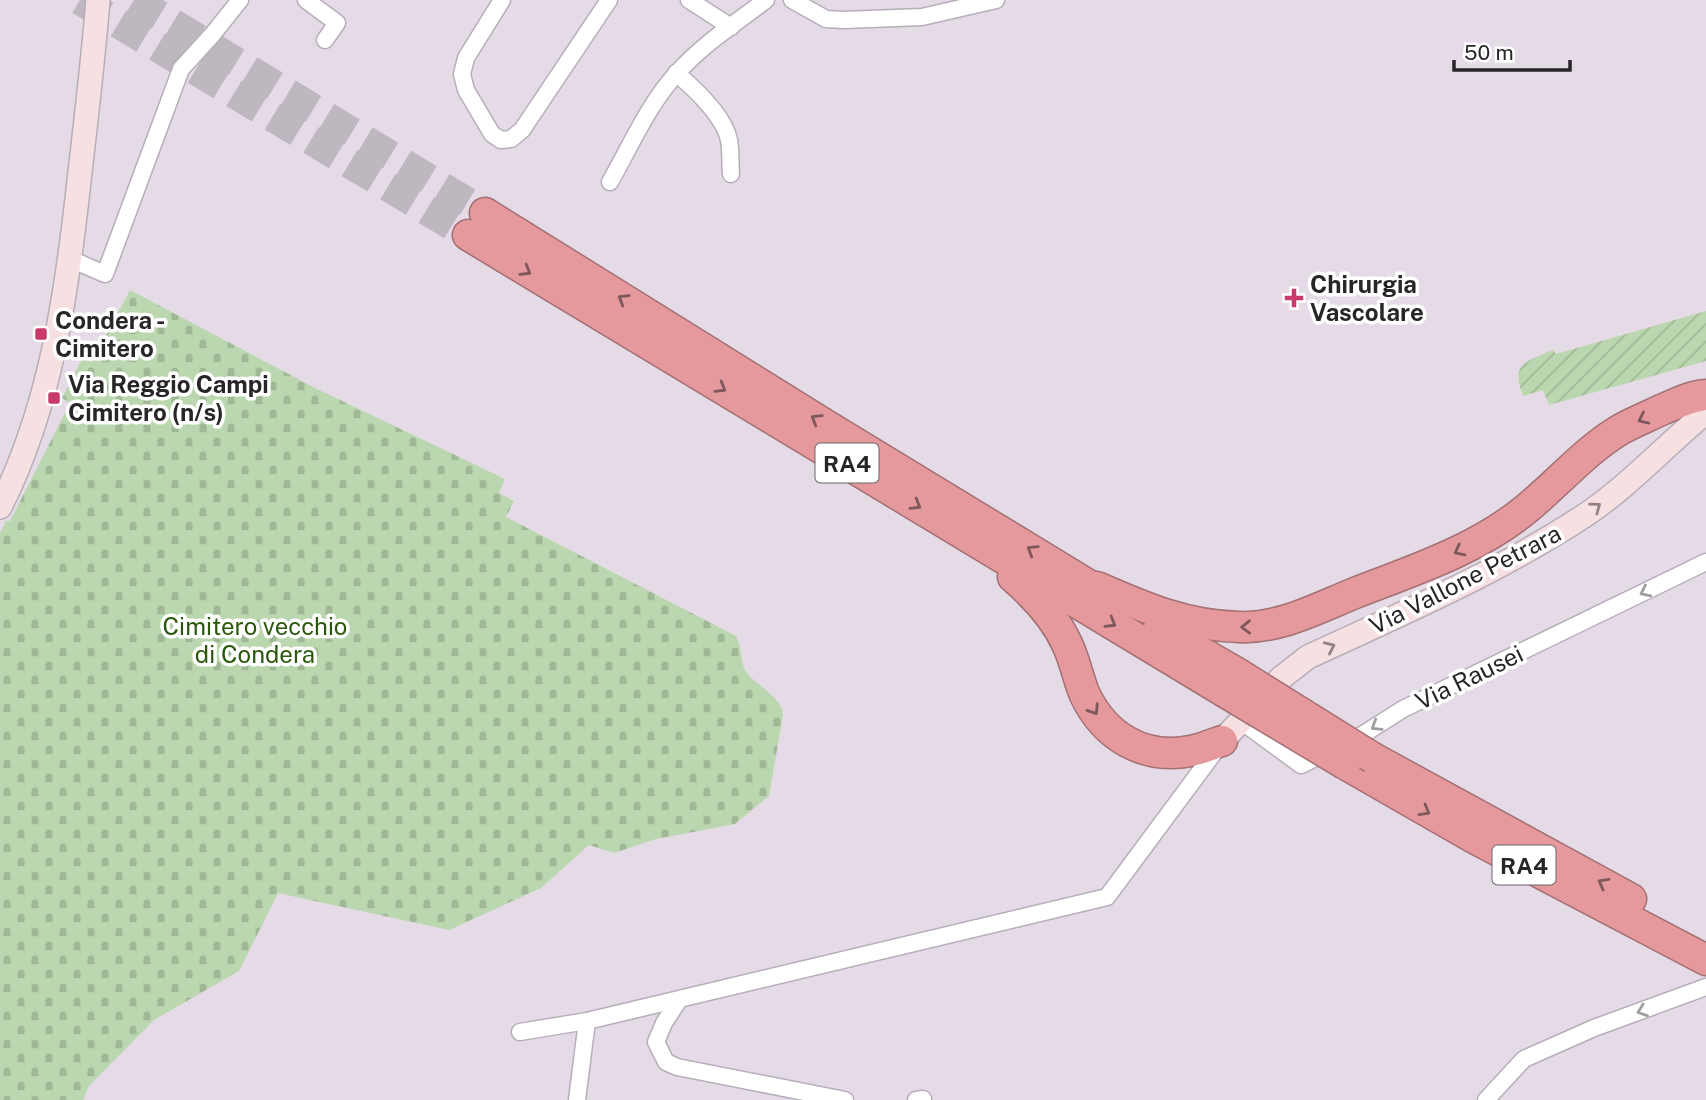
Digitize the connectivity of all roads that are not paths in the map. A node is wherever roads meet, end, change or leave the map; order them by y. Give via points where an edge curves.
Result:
1 (97, 0) edge
2 (240, 0) edge
3 (306, 0) edge
4 (502, 0) edge
5 (609, 0) edge
6 (689, 0) edge
7 (766, 0) edge
8 (792, 0) edge
9 (996, 0) edge
10 (731, 27) junction
11 (325, 40) dead end
12 (676, 73) junction
13 (731, 174) dead end
14 (610, 182) dead end
15 (70, 259) junction
16 (1706, 395) edge
17 (1706, 412) edge
18 (0, 507) edge
19 (951, 525) junction
20 (1706, 562) edge
21 (1076, 577) junction
22 (1231, 683) junction
23 (1232, 731) junction
24 (1359, 761) junction
25 (1706, 939) edge
26 (1706, 960) edge
27 (1706, 987) edge
28 (679, 1000) junction
29 (587, 1021) junction
30 (520, 1032) dead end
31 (577, 1100) edge
32 (845, 1100) edge
33 (1486, 1100) edge

1 - 15 street
2 - 15 street via 181,69 105,274
3 - 11 street via 337,23
4 - 5 street via 466,58 462,74 466,90 492,134 501,140 522,130
6 - 10 street
7 - 10 street
8 - 9 street via 826,19 844,20 922,17
10 - 12 street
12 - 13 street via 711,108 728,137
12 - 14 street
15 - 18 street via 47,381 22,459
16 -> 21 highway via 1620,430 1525,510 1455,554 1286,620 1255,627 1202,624 1159,614
23 -> 17 street, Via Vallone Petrara via 1281,678 1308,657 1512,559 1585,515 1632,480
21 -> 19 highway, RA4 via 824,424 477,224
19 -> 22 highway, RA4
19 -> 23 highway via 1033,594 1054,620 1094,713 1117,737 1139,748 1191,751
20 -> 23 street, Via Rausei via 1403,709 1301,765
21 - 22 highway, RA4 via 1171,636
22 - 24 highway, RA4, bridge
23 - 28 street via 1107,897
25 -> 24 highway, RA4
24 -> 26 highway, RA4 via 1474,838
27 -> 33 street via 1524,1059
28 - 29 street
28 - 32 street via 656,1042 666,1062
29 - 30 street
29 - 31 street

